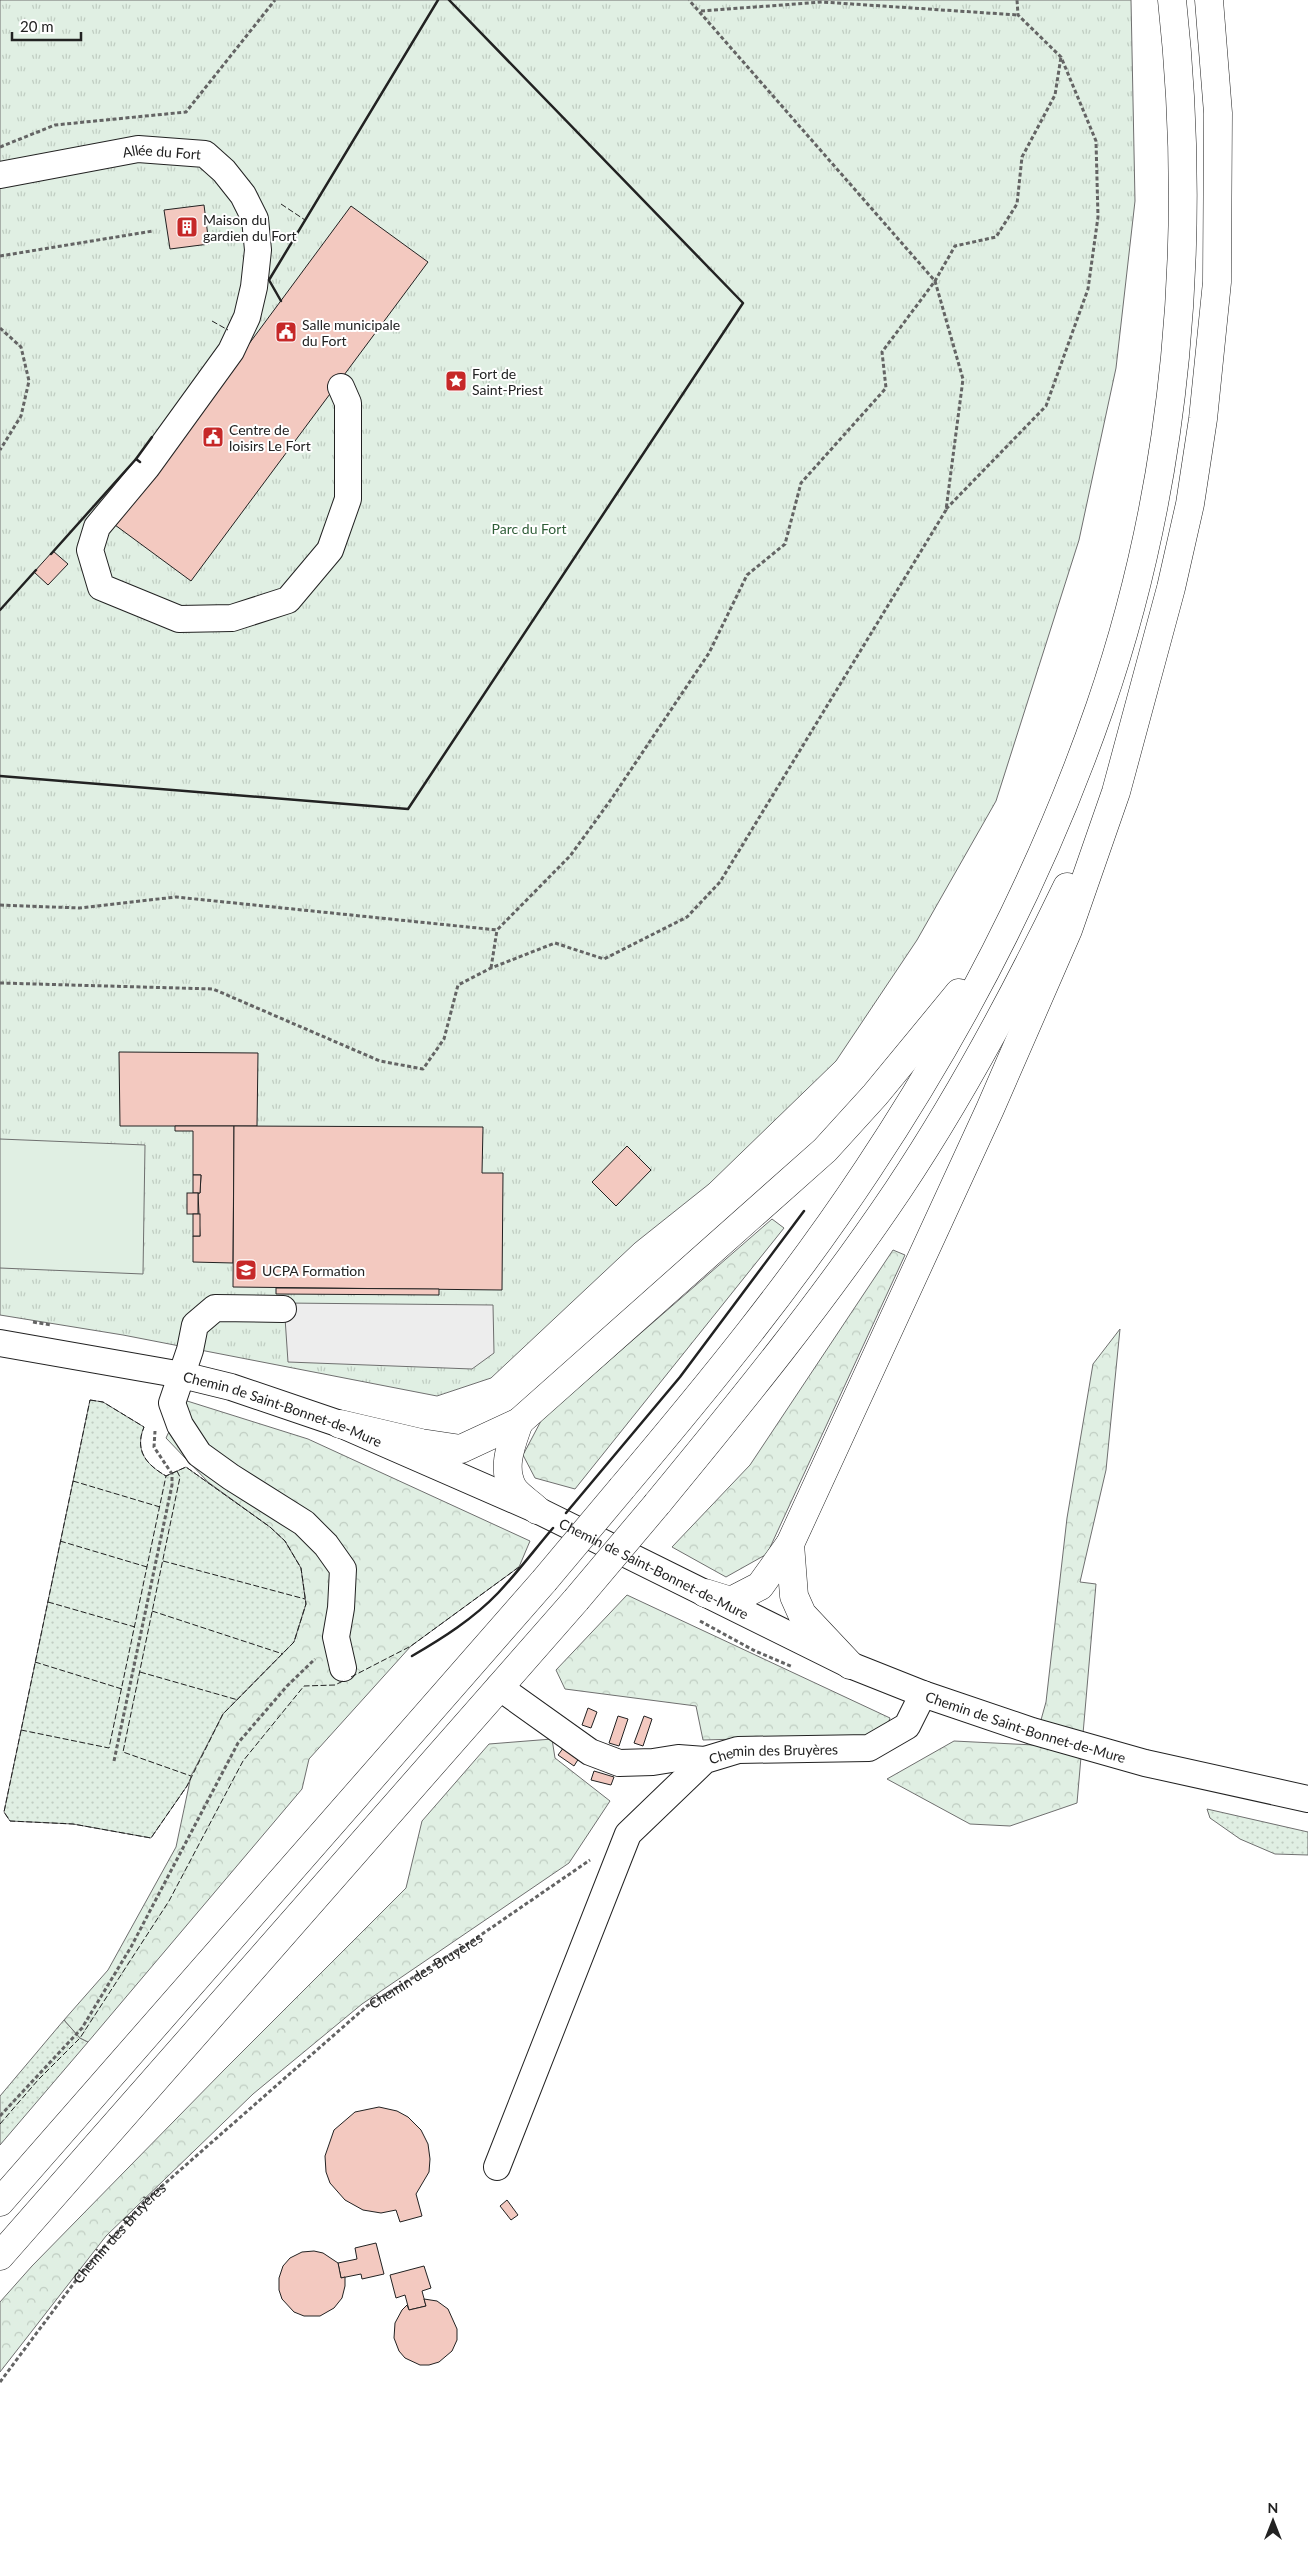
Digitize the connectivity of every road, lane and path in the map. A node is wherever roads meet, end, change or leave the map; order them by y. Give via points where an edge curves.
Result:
1 (275, 0) edge
2 (689, 0) edge
3 (1016, 0) edge
4 (1172, 0) edge
5 (1209, 0) edge
6 (700, 11) junction
7 (1018, 15) junction
8 (1060, 57) junction
9 (0, 147) edge
10 (0, 175) edge
11 (153, 231) dead end
12 (0, 256) edge
13 (935, 281) junction
14 (0, 328) edge
15 (341, 387) dead end
16 (0, 450) edge
17 (946, 510) junction
18 (1148, 675) junction
19 (0, 905) edge
20 (497, 930) junction
21 (997, 946) junction
22 (491, 968) junction
23 (0, 983) edge
24 (283, 1309) dead end
25 (0, 1343) edge
26 (182, 1375) junction
27 (172, 1403) junction
28 (519, 1422) junction
29 (340, 1424) junction
30 (537, 1510) junction
31 (790, 1544) junction
32 (705, 1594) junction
33 (336, 1637) junction
34 (850, 1665) junction
35 (343, 1668) dead end
36 (499, 1687) junction
37 (923, 1694) junction
38 (705, 1760) junction
39 (114, 1761) dead end
40 (1308, 1799) edge
41 (595, 1857) dead end
42 (0, 2116) edge
43 (497, 2167) dead end
44 (0, 2202) edge
45 (0, 2256) edge
46 (0, 2382) edge

1 - 9 path via 186,112 55,125
2 - 6 path
3 - 7 path
4 - 21 highway via 1182,114 1183,230 1178,329 1158,478 1142,560 1100,706 1069,789
5 - 18 highway via 1218,122 1219,212 1212,341 1204,419 1190,504 1172,588
6 - 7 path via 822,2
6 - 13 path
7 - 8 path
8 - 13 path via 1055,96 1022,157 1016,204 996,237 956,246
8 - 17 path via 1096,141 1098,217 1088,289 1046,406
10 - 15 street, Allée du Fort via 138,149 206,154 243,195 255,219 258,250 254,287 246,317 230,351 147,467 97,527 90,550 101,587 179,619 232,618 288,600 330,550 348,499 348,403
11 - 12 path
13 - 17 path via 963,379
13 - 20 path via 882,352 886,388 801,483 785,544 747,575 709,653 570,856
14 - 16 path via 21,347 29,381 21,416
17 - 22 path via 720,882 687,917 604,959 555,943
18 - 31 highway via 1116,792 1068,930 990,1109
18 - 36 highway, bridge via 1112,782 1073,874 1006,1010 898,1189 763,1376
19 - 20 path via 79,908 176,897
20 - 22 path
21 - 28 highway via 875,1095 825,1150
21 - 44 highway, bridge via 921,1085 868,1169 802,1265 731,1359 544,1581
22 - 23 path via 458,984 444,1039 423,1069 380,1061 214,989
24 - 26 street via 215,1308 195,1325
25 - 26 street, Chemin de Saint-Bonnet-de-Mure
26 - 27 street
26 - 29 street, Chemin de Saint-Bonnet-de-Mure via 231,1387
27 - 33 street via 180,1425 199,1454 304,1523 326,1545 343,1569
27 - 39 path via 155,1431 154,1447 172,1474 172,1485
28 - 29 highway via 461,1449 421,1444
28 - 30 highway via 507,1458 509,1472 514,1488
29 - 30 street, Chemin de Saint-Bonnet-de-Mure
30 - 32 street, Chemin de Saint-Bonnet-de-Mure
31 - 32 highway via 760,1586 731,1601
31 - 34 highway via 794,1596 802,1614
32 - 34 street, Chemin de Saint-Bonnet-de-Mure
33 - 35 street
33 - 42 path via 286,1686 238,1743 131,1947 82,2028
34 - 37 street, Chemin de Saint-Bonnet-de-Mure
36 - 38 street via 590,1752 619,1763 678,1758
36 - 45 highway
37 - 38 street, Chemin des Bruyères via 907,1726 869,1748 738,1750
37 - 40 street, Chemin de Saint-Bonnet-de-Mure via 1032,1731 1145,1763
38 - 43 street, Chemin des Bruyères via 628,1834
41 - 46 path, Chemin des Bruyères via 367,2006 146,2200 86,2267

